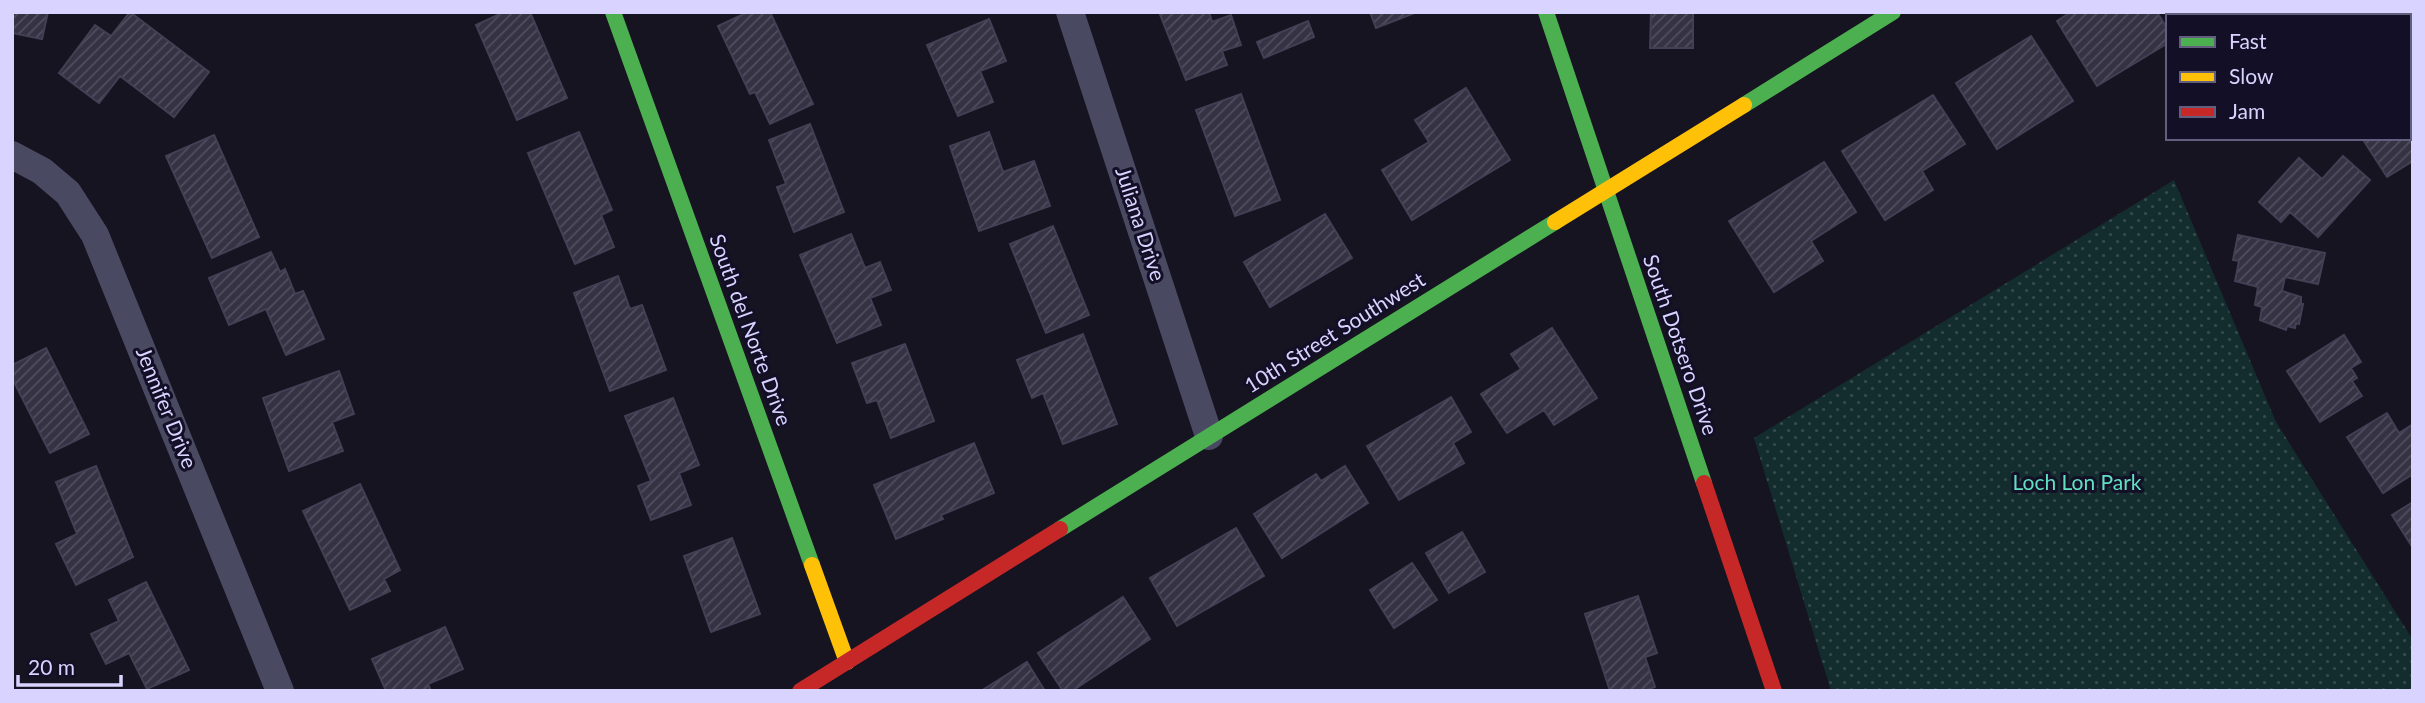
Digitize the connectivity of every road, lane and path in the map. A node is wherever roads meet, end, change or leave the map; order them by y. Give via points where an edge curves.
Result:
1 (613, 12) edge
2 (1070, 12) edge
3 (1546, 12) edge
4 (1893, 12) edge
5 (12, 155) edge
6 (1606, 191) junction
7 (1209, 436) junction
8 (847, 662) junction
9 (280, 691) edge
10 (800, 691) edge
11 (1774, 691) edge

1 - 8 street, South del Norte Drive
2 - 7 street, Juliana Drive
3 - 6 street, South Dotsero Drive
4 - 6 street, 10th Street Southwest
5 - 9 street, Jennifer Drive via 42,171 68,193 95,235
6 - 7 street, 10th Street Southwest
6 - 11 street, South Dotsero Drive
7 - 8 street, 10th Street Southwest
8 - 10 street, 10th Street Southwest

